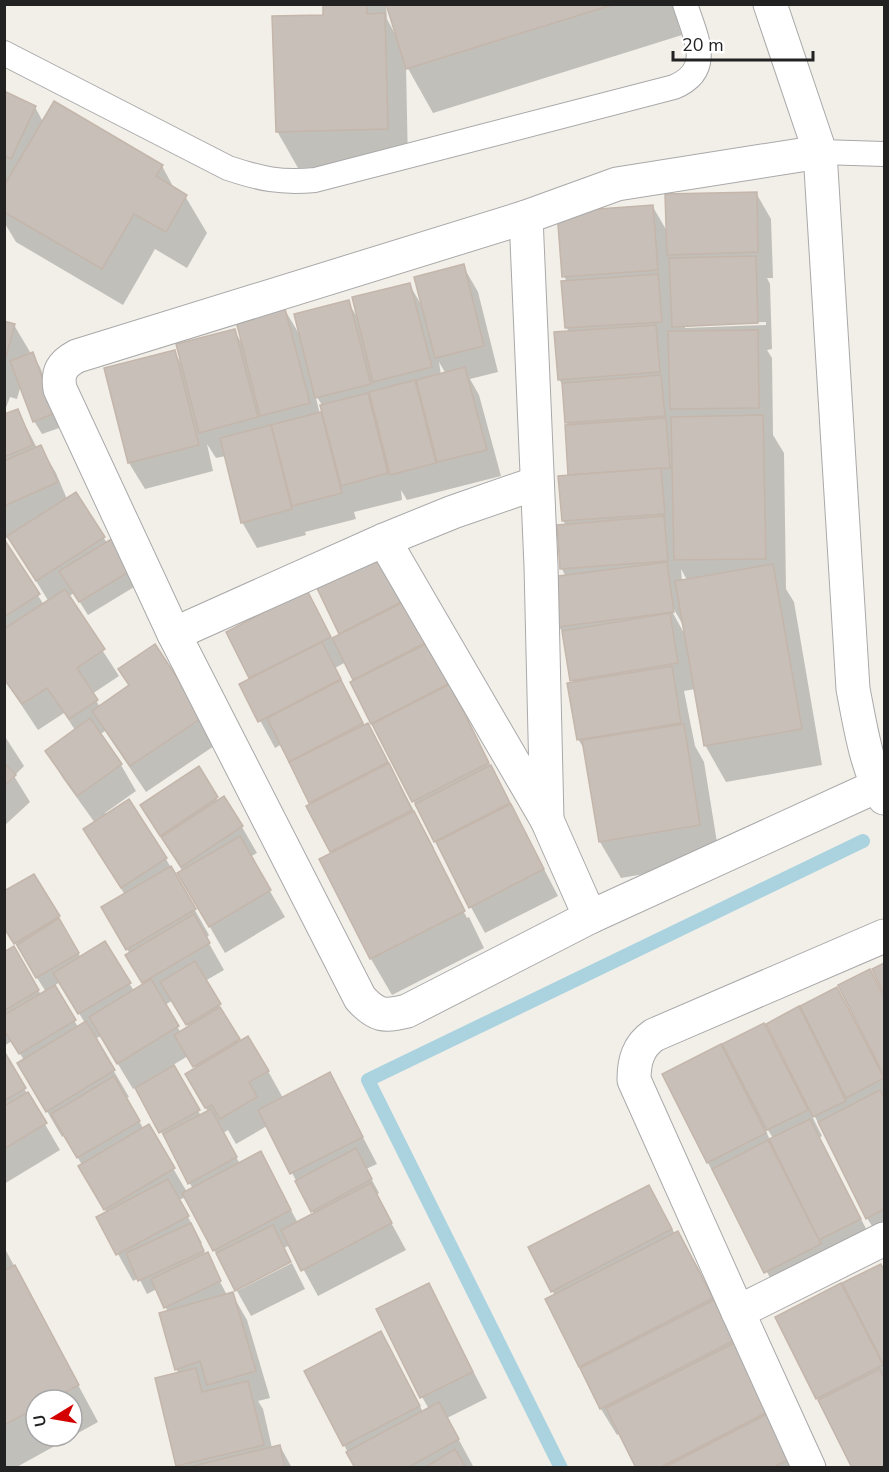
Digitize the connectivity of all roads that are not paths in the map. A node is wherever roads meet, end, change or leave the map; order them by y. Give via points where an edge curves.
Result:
1 (685, 4) edge
2 (770, 4) edge
3 (4, 53) edge
4 (820, 152) junction
5 (885, 154) edge
6 (526, 218) junction
7 (537, 483) junction
8 (384, 540) junction
9 (174, 634) junction
10 (881, 792) edge
11 (547, 820) junction
12 (590, 916) junction
13 (885, 936) edge
14 (885, 1239) edge
15 (738, 1312) junction
16 (809, 1467) edge

1 - 3 lane via 699,51 696,71 674,87 315,180 288,182 228,168
2 - 4 street
4 - 5 lane
4 - 6 street via 617,184
4 - 10 street via 853,689 863,738
6 - 7 street
6 - 9 street via 77,356 62,367 58,376 60,389
7 - 8 street
7 - 11 street
8 - 9 street
8 - 11 street
9 - 12 street via 360,998 371,1010 384,1015 407,1011
10 - 12 street
11 - 12 street
13 - 15 street via 654,1035 636,1058 634,1080
14 - 15 street
15 - 16 street

